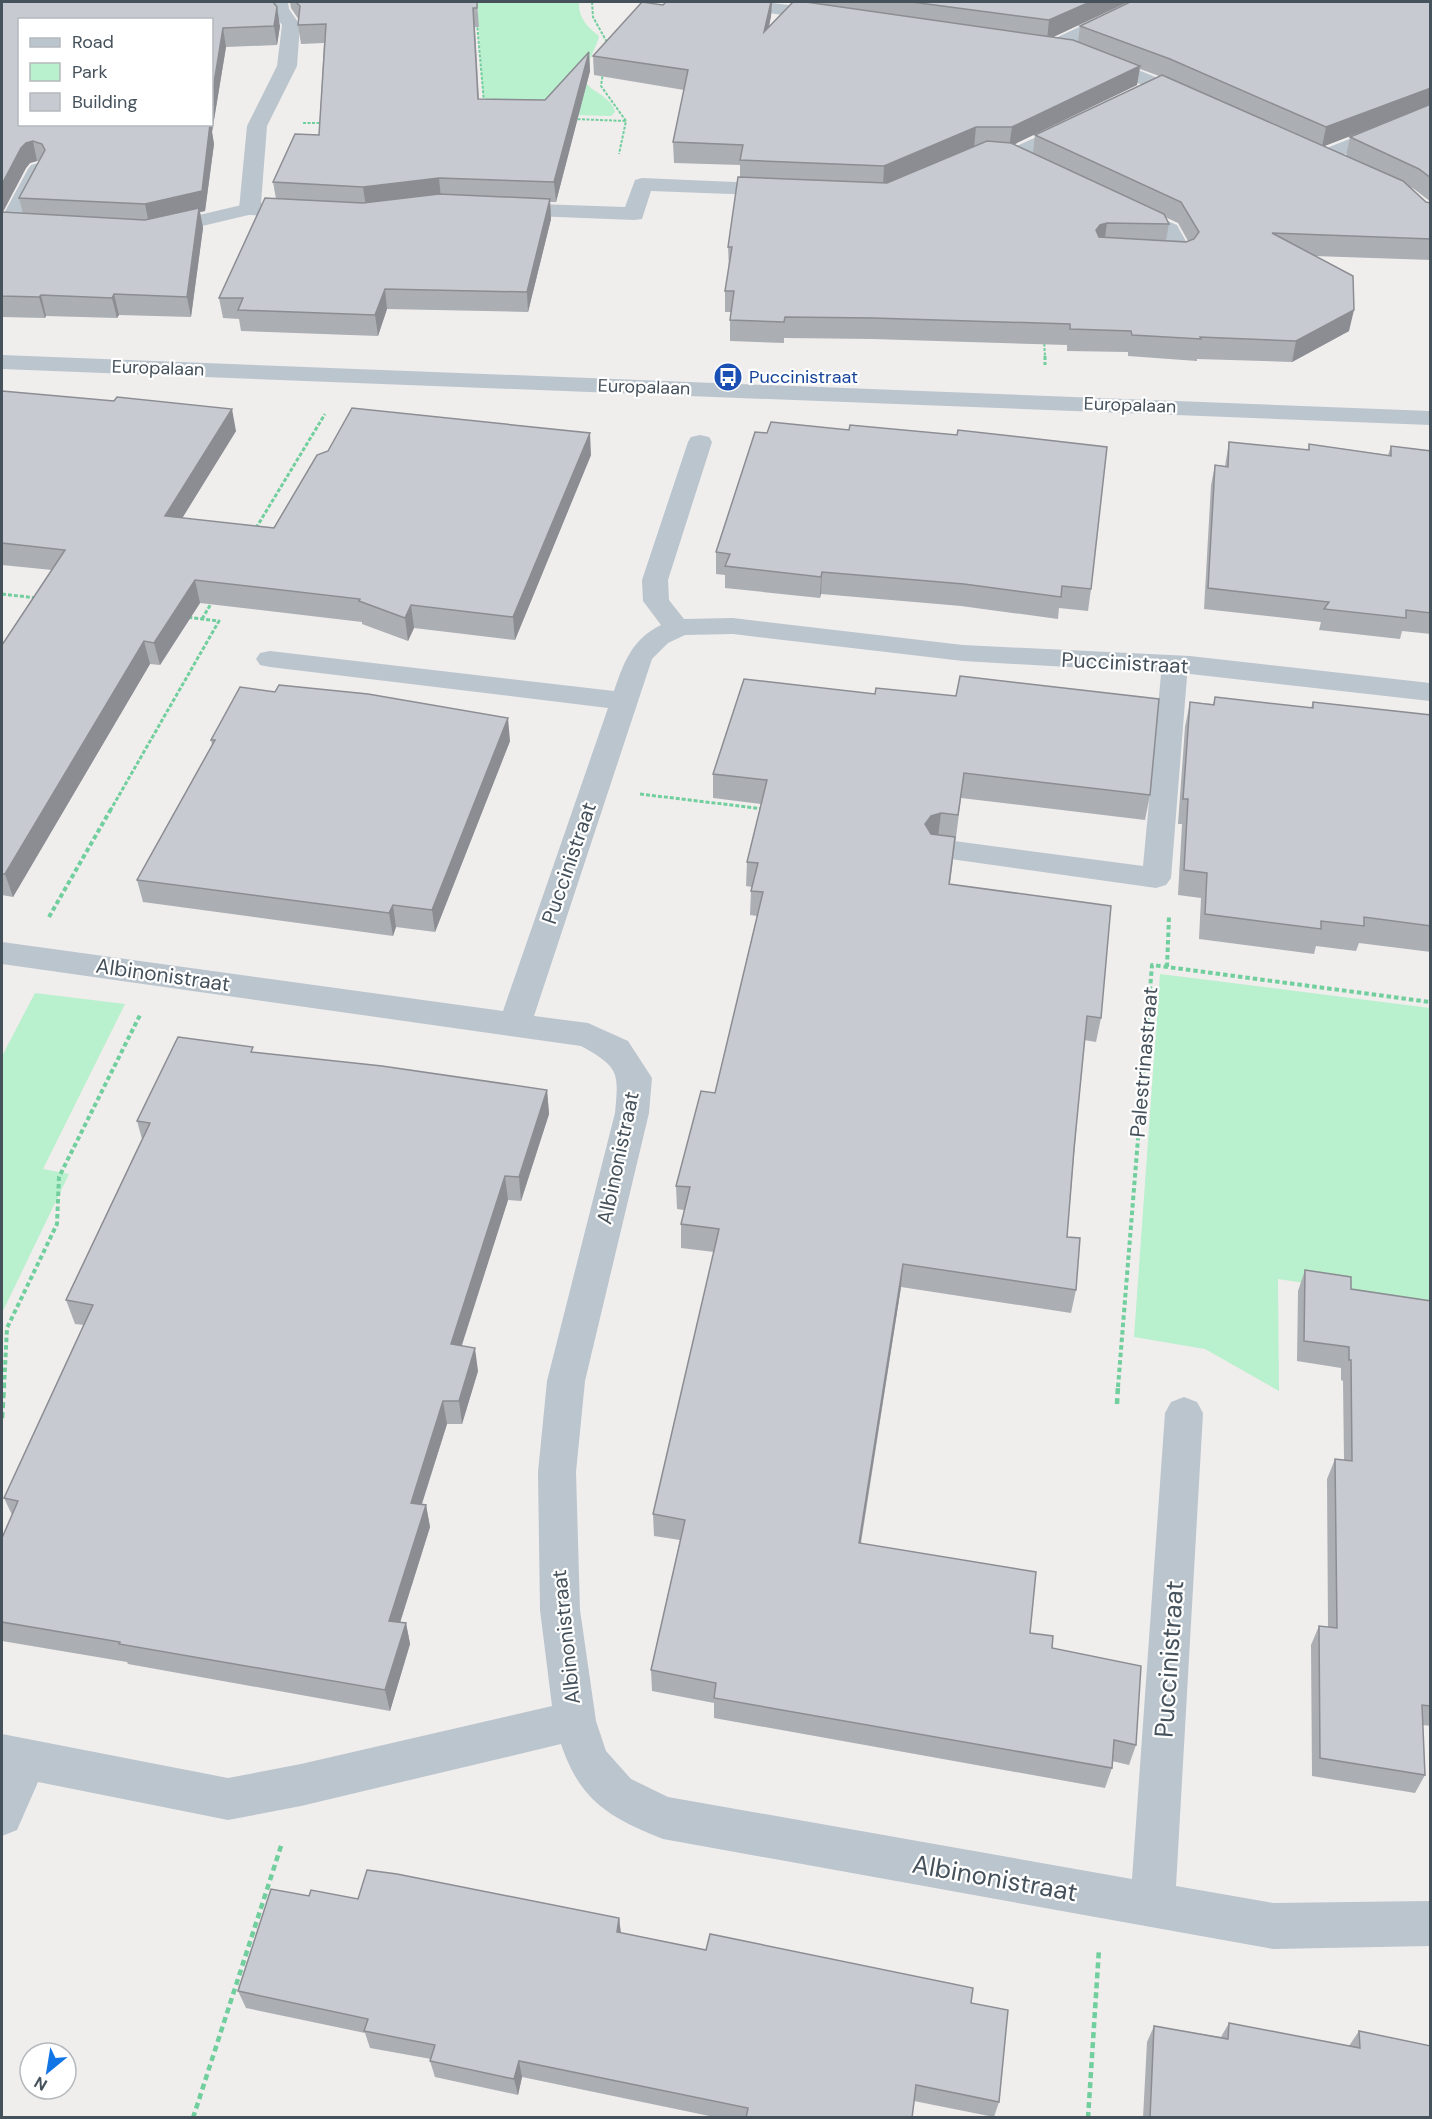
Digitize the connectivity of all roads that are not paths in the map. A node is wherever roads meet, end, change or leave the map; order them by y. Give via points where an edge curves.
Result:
1 (279, 2) edge
2 (727, 2) edge
3 (1146, 2) edge
4 (775, 5) edge
5 (854, 20) edge
6 (1029, 44) edge
7 (1052, 47) junction
8 (1159, 85) junction
9 (1138, 95) edge
10 (1203, 104) edge
11 (1431, 113) edge
12 (1096, 115) edge
13 (1300, 147) edge
14 (1013, 155) junction
15 (1321, 157) junction
16 (961, 162) edge
17 (1034, 165) edge
18 (1343, 166) edge
19 (38, 169) edge
20 (795, 190) edge
21 (1107, 200) edge
22 (488, 208) edge
23 (250, 209) junction
24 (320, 213) edge
25 (52, 228) edge
26 (139, 232) edge
27 (1138, 253) edge
28 (2, 362) edge
29 (1431, 417) edge
30 (700, 442) dead end
31 (676, 627) junction
32 (270, 659) dead end
33 (1175, 664) junction
34 (1431, 692) edge
35 (624, 701) junction
36 (939, 849) edge
37 (14, 955) edge
38 (515, 1024) junction
39 (1184, 1413) dead end
40 (575, 1720) junction
41 (14, 1757) edge
42 (2, 1815) edge
43 (1152, 1906) junction
44 (1431, 1924) edge

1 - 23 street via 291,25 287,66 257,126
2 - 4 street
3 - 7 street
4 - 5 street
6 - 7 street
7 - 8 street via 1109,63
8 - 9 street
8 - 10 street
11 - 15 street
12 - 14 street
13 - 15 street
14 - 16 street via 982,153
14 - 17 lane
15 - 18 street
19 - 25 lane via 7,225
20 - 22 street via 642,184 634,214
21 - 27 lane via 1170,229 1183,254
23 - 24 street
23 - 26 lane
28 - 29 street, Europalaan
30 - 31 street via 655,580 656,601
31 - 33 street, Puccinistraat via 733,626 963,653
31 - 35 street, Puccinistraat via 650,642 639,657
32 - 35 street
33 - 34 street, Puccinistraat
33 - 36 lane via 1156,878
35 - 38 street, Puccinistraat
37 - 38 street, Albinonistraat
38 - 40 street, Albinonistraat via 588,1035 616,1050 634,1078 632,1113 566,1381 556,1472 560,1610
39 - 43 street, Puccinistraat
40 - 41 street, Albinonistraat via 228,1799
40 - 43 street, Albinonistraat via 589,1762 616,1794 663,1818
41 - 42 street
43 - 44 street, Albinonistraat via 1273,1926

